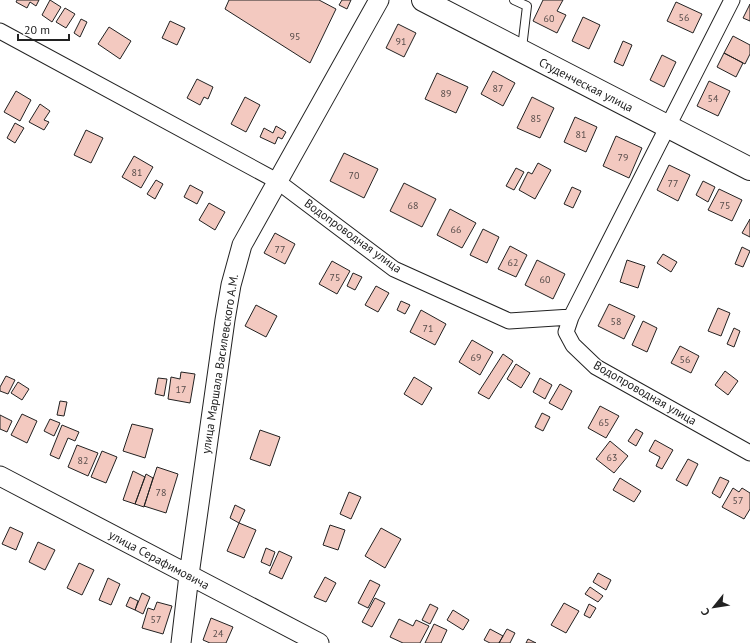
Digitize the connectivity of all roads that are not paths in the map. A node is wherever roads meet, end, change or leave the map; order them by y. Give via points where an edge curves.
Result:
1 (379, 0) edge
2 (514, 0) edge
3 (732, 0) edge
4 (435, 2) edge
5 (0, 31) edge
6 (521, 51) junction
7 (668, 127) junction
8 (750, 169) edge
9 (277, 181) junction
10 (571, 317) junction
11 (750, 453) edge
12 (0, 476) edge
13 (189, 575) junction
14 (181, 643) edge
15 (318, 643) edge

1 - 9 street, улица Маршала Василевского А.М.
2 - 6 lane via 527,6
3 - 7 street
4 - 6 main road, Студенческая улица
5 - 9 street, Водопроводная улица
6 - 7 main road, Студенческая улица
7 - 8 main road, Студенческая улица
7 - 10 street
9 - 10 street, Водопроводная улица via 394,269 509,321
9 - 13 street, улица Маршала Василевского А.М. via 242,245 231,285
10 - 11 street, Водопроводная улица via 566,332 573,345 596,367
12 - 13 street, улица Серафимовича
13 - 14 street, улица Маршала Василевского А.М.
13 - 15 street, улица Серафимовича

